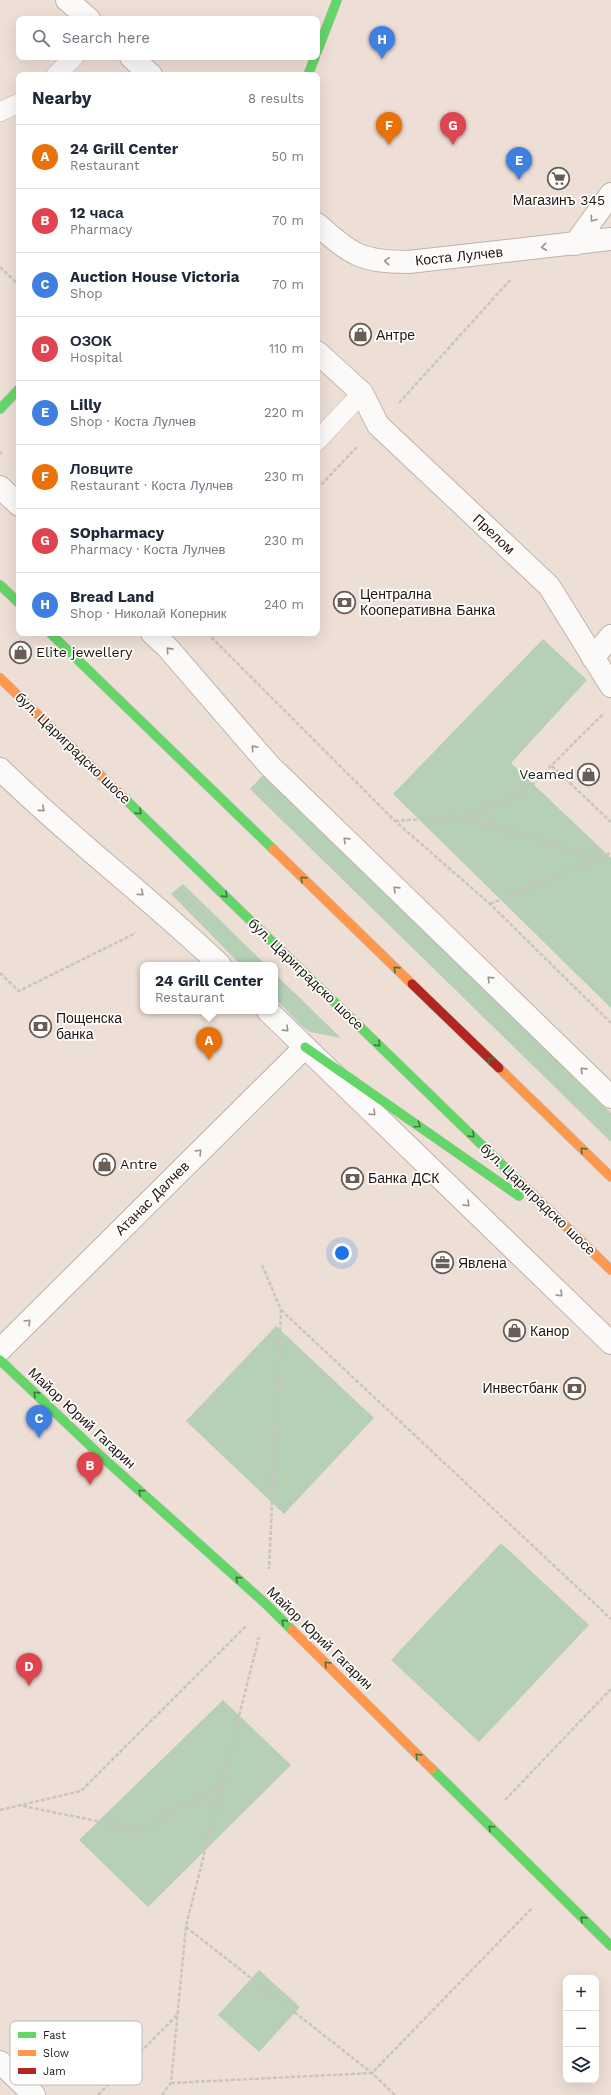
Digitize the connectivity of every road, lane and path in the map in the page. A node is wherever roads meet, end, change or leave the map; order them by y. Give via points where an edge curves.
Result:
1 (67, 0) edge
2 (337, 0) edge
3 (86, 16) edge
4 (320, 44) edge
5 (71, 60) edge
6 (134, 60) edge
7 (314, 60) edge
8 (59, 72) edge
9 (147, 72) edge
10 (309, 72) edge
11 (16, 104) edge
12 (0, 112) edge
13 (611, 194) edge
14 (320, 227) edge
15 (611, 239) edge
16 (575, 244) junction
17 (0, 267) edge
18 (515, 274) dead end
19 (16, 282) edge
20 (320, 355) edge
21 (16, 393) edge
22 (362, 393) junction
23 (0, 409) edge
24 (378, 425) junction
25 (320, 438) edge
26 (320, 486) edge
27 (0, 487) edge
28 (16, 502) edge
29 (0, 585) edge
30 (16, 600) edge
31 (53, 636) edge
32 (155, 636) edge
33 (210, 636) edge
34 (611, 636) edge
35 (593, 658) junction
36 (0, 678) edge
37 (611, 686) edge
38 (609, 708) dead end
39 (552, 766) junction
40 (0, 769) edge
41 (463, 816) junction
42 (395, 821) junction
43 (611, 822) edge
44 (611, 853) edge
45 (599, 858) junction
46 (490, 904) junction
47 (136, 933) dead end
48 (217, 962) edge
49 (0, 973) edge
50 (271, 1014) edge
51 (611, 1023) edge
52 (305, 1047) junction
53 (611, 1097) edge
54 (611, 1177) edge
55 (573, 1233) junction
56 (262, 1265) dead end
57 (611, 1270) edge
58 (281, 1310) junction
59 (611, 1343) edge
60 (0, 1350) edge
61 (0, 1360) edge
62 (267, 1605) junction
63 (611, 1619) edge
64 (611, 1690) edge
65 (222, 1786) junction
66 (21, 1805) junction
67 (0, 1810) edge
68 (484, 1821) junction
69 (552, 1888) junction
70 (186, 1926) junction
71 (611, 1946) edge
72 (178, 2014) junction
73 (142, 2050) edge
74 (0, 2062) edge
75 (10, 2072) edge
76 (372, 2073) junction
77 (171, 2082) junction
78 (24, 2085) edge
79 (108, 2085) edge
80 (34, 2095) edge
81 (98, 2095) edge
82 (162, 2095) edge
83 (395, 2095) edge

1 - 3 street
2 - 4 main road
5 - 8 lane
6 - 9 street
7 - 10 main road
11 - 12 lane
13 -> 16 street
16 -> 14 street, Коста Лулчев via 409,262 386,262 366,258 344,248
15 - 16 street, Коста Лулчев
17 - 19 path
18 - 24 path
20 - 22 street
21 - 23 main road
22 - 24 street
22 - 25 lane
24 - 26 path
24 - 35 street, Прелом via 549,586
27 - 28 street
29 - 30 main road
54 -> 31 main road
53 -> 32 street via 269,765
33 - 42 path
34 - 35 street
35 - 37 street, Прелом
36 -> 55 main road, бул. Цариградско шосе
38 - 39 path
39 - 41 path via 525,792
39 - 43 path
40 -> 48 street
41 - 42 path
41 - 45 path
42 - 46 path
44 - 45 path
45 - 46 path
46 - 51 path
47 - 49 path via 19,992
50 -> 52 street
52 -> 55 main road
52 -> 59 street
60 -> 52 street, Атанас Далчев
55 - 57 main road, бул. Цариградско шосе
56 - 58 path
58 - 62 path
58 - 63 path
62 -> 61 main road, Майор Юрий Гагарин via 102,1457
62 - 65 path
62 - 66 path via 81,1791
68 -> 62 main road, Майор Юрий Гагарин
64 - 68 path
65 - 66 path via 141,1830
65 - 70 path
66 - 67 path
69 -> 68 main road, Майор Юрий Гагарин
71 -> 69 main road, Майор Юрий Гагарин
69 - 76 path
70 - 72 path
70 - 76 path
72 - 73 path
72 - 77 path
74 - 75 street
76 - 77 path
76 - 83 path
77 - 82 path
78 - 80 street
79 - 81 path

